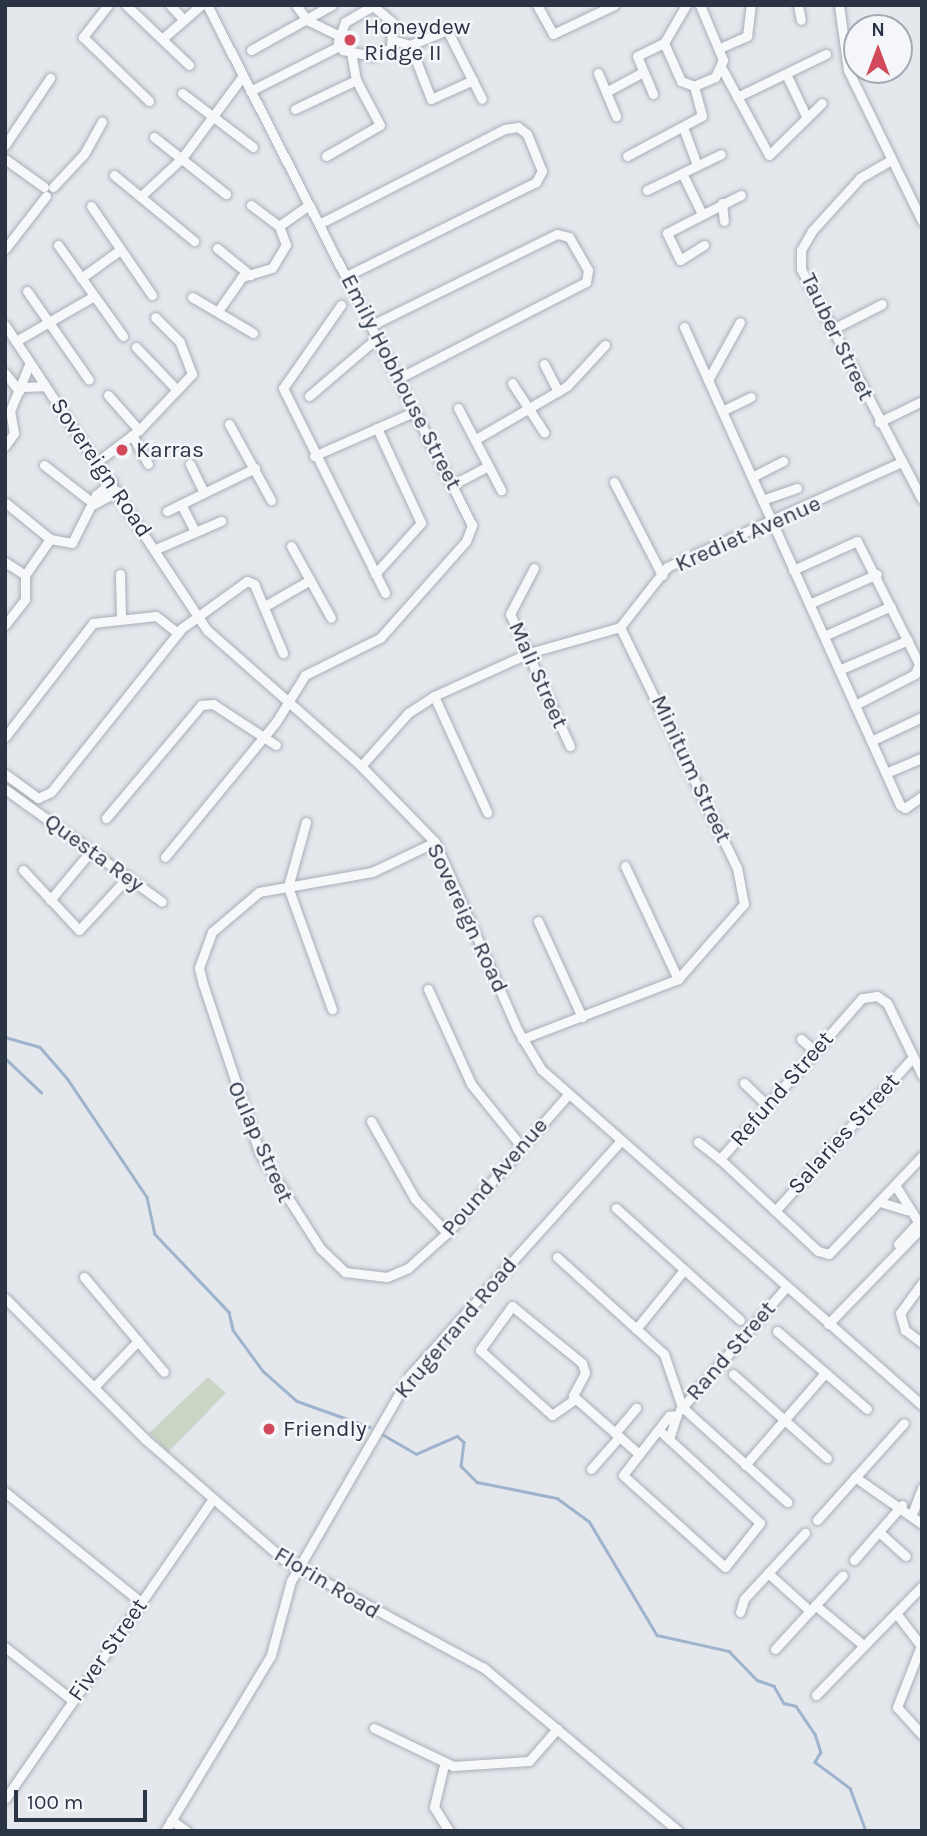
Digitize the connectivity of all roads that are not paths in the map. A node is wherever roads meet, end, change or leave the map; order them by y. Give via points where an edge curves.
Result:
1 (108, 5) edge
2 (126, 5) edge
3 (170, 5) edge
4 (204, 5) edge
5 (296, 5) edge
6 (332, 5) edge
7 (537, 5) edge
8 (614, 5) edge
9 (686, 5) edge
10 (700, 5) edge
11 (751, 5) edge
12 (798, 5) edge
13 (839, 5) edge
14 (374, 6) edge
15 (598, 9) edge
16 (182, 18) junction
17 (307, 20) junction
18 (801, 20) dead end
19 (340, 36) junction
20 (162, 39) junction
21 (396, 41) junction
22 (664, 43) junction
23 (410, 45) junction
24 (339, 46) junction
25 (720, 48) junction
26 (251, 50) dead end
27 (351, 53) junction
28 (826, 54) dead end
29 (189, 65) dead end
30 (721, 67) junction
31 (643, 72) junction
32 (598, 73) dead end
33 (786, 74) junction
34 (242, 77) junction
35 (50, 78) dead end
36 (356, 80) junction
37 (473, 80) junction
38 (694, 86) junction
39 (250, 91) junction
40 (606, 92) junction
41 (182, 93) dead end
42 (653, 93) dead end
43 (737, 97) junction
44 (482, 99) dead end
45 (149, 101) dead end
46 (822, 103) dead end
47 (295, 109) dead end
48 (616, 116) dead end
49 (806, 116) junction
50 (215, 117) junction
51 (102, 122) dead end
52 (683, 127) junction
53 (154, 138) dead end
54 (5, 145) edge
55 (253, 147) dead end
56 (721, 154) dead end
57 (326, 156) dead end
58 (627, 156) dead end
59 (182, 158) junction
60 (5, 159) edge
61 (891, 160) junction
62 (697, 165) junction
63 (682, 173) junction
64 (114, 175) dead end
65 (47, 190) junction
66 (648, 190) dead end
67 (226, 194) dead end
68 (141, 195) junction
69 (741, 195) dead end
70 (722, 203) junction
71 (251, 205) dead end
72 (309, 205) junction
73 (91, 206) dead end
74 (701, 212) junction
75 (724, 221) dead end
76 (922, 222) edge
77 (319, 224) junction
78 (279, 226) junction
79 (194, 240) dead end
80 (58, 245) dead end
81 (704, 245) dead end
82 (217, 248) dead end
83 (5, 249) edge
84 (120, 250) junction
85 (250, 275) junction
86 (346, 276) junction
87 (81, 278) junction
88 (27, 291) dead end
89 (152, 295) dead end
90 (94, 296) junction
91 (192, 298) dead end
92 (882, 304) dead end
93 (341, 305) dead end
94 (218, 311) junction
95 (155, 317) dead end
96 (49, 321) junction
97 (740, 322) dead end
98 (5, 325) edge
99 (372, 325) junction
100 (684, 327) dead end
101 (831, 330) junction
102 (253, 333) dead end
103 (123, 336) dead end
104 (378, 337) junction
105 (16, 341) junction
106 (605, 345) dead end
107 (136, 347) dead end
108 (29, 365) junction
109 (544, 365) dead end
110 (5, 373) edge
111 (399, 378) junction
112 (89, 380) dead end
113 (708, 380) junction
114 (512, 383) dead end
115 (44, 386) junction
116 (20, 389) junction
117 (177, 390) junction
118 (558, 391) junction
119 (108, 395) dead end
120 (309, 396) dead end
121 (751, 397) dead end
122 (922, 401) edge
123 (458, 408) dead end
124 (529, 410) junction
125 (416, 411) junction
126 (722, 411) junction
127 (7, 414) edge
128 (878, 422) junction
129 (229, 424) dead end
130 (377, 428) junction
131 (544, 432) dead end
132 (136, 433) junction
133 (476, 439) junction
134 (5, 446) edge
135 (314, 456) junction
136 (98, 461) junction
137 (783, 461) dead end
138 (902, 462) junction
139 (148, 464) dead end
140 (190, 464) dead end
141 (44, 465) dead end
142 (488, 466) junction
143 (255, 468) junction
144 (752, 477) junction
145 (112, 482) junction
146 (614, 482) dead end
147 (454, 484) junction
148 (796, 488) dead end
149 (501, 490) dead end
150 (118, 491) junction
151 (204, 493) junction
152 (922, 499) edge
153 (271, 500) dead end
154 (762, 500) junction
155 (6, 503) edge
156 (94, 504) junction
157 (181, 504) junction
158 (167, 511) dead end
159 (220, 521) dead end
160 (773, 524) junction
161 (195, 532) junction
162 (50, 539) junction
163 (291, 547) dead end
164 (156, 549) junction
165 (5, 562) edge
166 (534, 568) dead end
167 (793, 570) junction
168 (877, 573) junction
169 (120, 574) dead end
170 (375, 574) junction
171 (25, 575) junction
172 (662, 575) junction
173 (310, 580) junction
174 (385, 593) dead end
175 (809, 604) junction
176 (265, 606) junction
177 (891, 606) junction
178 (198, 615) junction
179 (121, 617) junction
180 (331, 618) dead end
181 (5, 625) edge
182 (620, 627) junction
183 (178, 633) junction
184 (824, 636) junction
185 (908, 640) junction
186 (283, 653) dead end
187 (528, 653) junction
188 (839, 670) junction
189 (434, 696) junction
190 (286, 702) junction
191 (855, 705) junction
192 (922, 717) edge
193 (264, 736) junction
194 (5, 737) edge
195 (871, 741) junction
196 (276, 745) dead end
197 (570, 746) dead end
198 (922, 758) edge
199 (361, 765) junction
200 (886, 773) junction
201 (5, 774) edge
202 (5, 789) edge
203 (922, 796) edge
204 (487, 812) dead end
205 (106, 818) dead end
206 (306, 822) dead end
207 (435, 842) junction
208 (91, 851) junction
209 (165, 857) dead end
210 (625, 866) dead end
211 (23, 870) dead end
212 (128, 877) junction
213 (288, 887) junction
214 (50, 900) junction
215 (162, 902) dead end
216 (538, 921) dead end
217 (678, 979) junction
218 (428, 989) dead end
219 (332, 1009) dead end
220 (582, 1017) junction
221 (522, 1039) junction
222 (801, 1039) dead end
223 (815, 1051) junction
224 (913, 1057) junction
225 (922, 1075) edge
226 (744, 1083) dead end
227 (567, 1096) junction
228 (767, 1105) junction
229 (371, 1121) dead end
230 (621, 1141) junction
231 (698, 1142) dead end
232 (521, 1146) junction
233 (922, 1156) edge
234 (720, 1159) junction
235 (895, 1185) junction
236 (880, 1202) junction
237 (616, 1208) dead end
238 (907, 1210) junction
239 (775, 1211) junction
240 (920, 1222) edge
241 (447, 1233) junction
242 (557, 1258) dead end
243 (684, 1270) junction
244 (84, 1277) dead end
245 (387, 1277) joint
246 (922, 1283) edge
247 (786, 1287) junction
248 (5, 1298) edge
249 (740, 1320) dead end
250 (828, 1324) junction
251 (636, 1329) junction
252 (777, 1331) dead end
253 (138, 1341) junction
254 (922, 1343) edge
255 (164, 1372) dead end
256 (825, 1373) junction
257 (733, 1374) dead end
258 (94, 1387) junction
259 (575, 1399) junction
260 (922, 1405) edge
261 (636, 1408) dead end
262 (867, 1409) dead end
263 (679, 1411) junction
264 (785, 1420) junction
265 (904, 1423) dead end
266 (659, 1430) junction
267 (617, 1435) junction
268 (669, 1439) junction
269 (639, 1454) junction
270 (827, 1458) dead end
271 (745, 1465) junction
272 (590, 1469) dead end
273 (855, 1477) junction
274 (922, 1488) edge
275 (5, 1492) edge
276 (211, 1502) junction
277 (787, 1502) dead end
278 (902, 1505) junction
279 (912, 1514) junction
280 (817, 1520) dead end
281 (922, 1524) edge
282 (805, 1532) dead end
283 (879, 1532) junction
284 (906, 1556) dead end
285 (854, 1560) dead end
286 (298, 1570) junction
287 (768, 1573) junction
288 (843, 1575) dead end
289 (922, 1586) edge
290 (141, 1602) junction
291 (812, 1608) junction
292 (740, 1612) dead end
293 (896, 1613) junction
294 (862, 1644) junction
295 (921, 1645) edge
296 (5, 1647) edge
297 (775, 1649) dead end
298 (816, 1695) dead end
299 (72, 1700) junction
300 (374, 1728) dead end
301 (557, 1729) junction
302 (922, 1735) edge
303 (444, 1765) junction
304 (6, 1797) edge
305 (172, 1820) junction
306 (165, 1831) edge
307 (187, 1831) edge
308 (449, 1831) edge
309 (678, 1831) edge

1 - 45 street via 83,37
2 - 20 street
3 - 16 street
4 - 16 street
4 - 34 street, Emily Hobhouse Street
5 - 17 street
6 - 17 street
7 - 15 street via 554,34
8 - 15 street
9 - 22 street
10 - 25 street
11 - 25 street via 747,36
12 - 18 street
13 - 61 street via 848,70
14 - 19 street via 351,16
14 - 21 street via 387,13
16 - 20 street
17 - 19 street
17 - 26 street
19 - 24 street
20 - 29 street
21 - 23 street
21 - 27 street via 373,57
22 - 31 street via 638,53
22 - 38 street via 681,81
23 - 37 street via 443,27
23 - 37 street via 432,99
24 - 27 street
24 - 39 street
25 - 30 street
27 - 36 street
28 - 33 street
30 - 38 street
30 - 43 street
31 - 40 street
31 - 42 street
32 - 40 street
33 - 43 street
33 - 49 street
34 - 39 street, Emily Hobhouse Street
34 - 50 street
35 - 54 street
36 - 47 street
36 - 57 street via 380,125
37 - 44 street
38 - 52 street via 704,112
39 - 72 street, Emily Hobhouse Street
40 - 48 street
41 - 50 street
43 - 49 street via 769,155
46 - 49 street
50 - 55 street
50 - 59 street
51 - 65 street via 84,154
52 - 58 street
52 - 62 street
53 - 59 street
56 - 62 street
59 - 67 street
59 - 68 street
60 - 65 street
61 - 76 street
61 - 101 street, Tauber Street via 860,178 801,250 801,269
62 - 63 street
63 - 66 street
63 - 74 street
64 - 68 street
65 - 83 street
68 - 79 street
69 - 70 street
70 - 74 street
70 - 75 street
71 - 78 street
72 - 77 street, Emily Hobhouse Street
72 - 78 street
73 - 84 street
74 - 81 street via 670,229 667,238 680,260
77 - 86 street, Emily Hobhouse Street
77 - 86 street via 505,129 518,127 527,134 542,171 536,182
78 - 85 street via 285,248 272,268
80 - 87 street
82 - 85 street
84 - 87 street
84 - 89 street
85 - 94 street via 236,283
86 - 99 street, Emily Hobhouse Street
87 - 90 street
88 - 96 street
90 - 96 street
90 - 103 street
91 - 94 street
92 - 101 street
93 - 135 street via 283,388
94 - 102 street
95 - 117 street via 193,363 192,374
96 - 105 street
96 - 112 street
97 - 113 street
98 - 105 street, Sovereign Road
99 - 104 street, Emily Hobhouse Street
99 - 111 street via 562,233 588,270 586,282
100 - 113 street
101 - 128 street, Tauber Street
104 - 111 street, Emily Hobhouse Street
104 - 120 street
105 - 108 street, Sovereign Road
106 - 118 street
107 - 117 street
108 - 115 street, Sovereign Road
108 - 116 street
109 - 118 street
110 - 116 street
111 - 125 street, Emily Hobhouse Street
113 - 126 street
114 - 124 street
115 - 116 street
115 - 136 street, Sovereign Road
116 - 127 street
117 - 132 street
118 - 124 street
119 - 132 street
121 - 126 street
122 - 128 street
123 - 133 street
124 - 131 street
124 - 133 street
125 - 130 street
125 - 147 street, Emily Hobhouse Street
126 - 144 street
127 - 134 street via 14,433
128 - 138 street, Tauber Street
129 - 143 street
130 - 135 street
130 - 170 street via 421,523
132 - 136 street
132 - 139 street
133 - 142 street
135 - 170 street
136 - 145 street, Sovereign Road
137 - 144 street
138 - 152 street, Tauber Street
138 - 160 street, Krediet Avenue
140 - 151 street
141 - 156 street
142 - 147 street
142 - 149 street
143 - 151 street
143 - 153 street
144 - 154 street
145 - 150 street, Sovereign Road
145 - 156 street via 96,494
146 - 172 street
147 - 190 street, Emily Hobhouse Street via 472,525 466,541 380,638 316,666
148 - 154 street
150 - 156 street
150 - 164 street, Sovereign Road
151 - 157 street
154 - 160 street
155 - 162 street
156 - 162 street via 72,542
157 - 158 street
157 - 161 street
159 - 161 street
160 - 167 street
160 - 172 street, Krediet Avenue
161 - 164 street
162 - 171 street
163 - 173 street
164 - 178 street, Sovereign Road
165 - 171 street
166 - 187 street, Mali Street via 510,606
167 - 168 street via 857,541
167 - 175 street
168 - 175 street
168 - 177 street
169 - 179 street
170 - 174 street
171 - 181 street via 27,594
172 - 182 street, Krediet Avenue
173 - 176 street
173 - 180 street
175 - 184 street
176 - 178 street via 251,581
176 - 186 street
177 - 184 street
177 - 185 street
178 - 183 street
178 - 190 street, Sovereign Road via 226,652
179 - 183 street via 164,617
179 - 194 street via 83,631
182 - 187 street
182 - 217 street, Minitum Street via 737,868 745,894 738,915
183 - 201 street via 51,792 38,798
184 - 188 street
185 - 188 street
185 - 191 street via 918,670
187 - 189 street
187 - 197 street, Mali Street
188 - 191 street
189 - 199 street via 408,713
189 - 204 street
190 - 193 street, Emily Hobhouse Street
190 - 199 street, Sovereign Road
191 - 195 street
192 - 195 street
193 - 196 street
193 - 205 street via 213,704 201,705
193 - 209 street, Emily Hobhouse Street
195 - 200 street
198 - 200 street
199 - 207 street, Sovereign Road
200 - 203 street via 903,808
202 - 208 street, Questa Rey
206 - 213 street
207 - 213 street via 372,872
207 - 221 street, Sovereign Road
208 - 212 street, Questa Rey
208 - 214 street
210 - 217 street
211 - 214 street
212 - 214 street via 79,930
212 - 215 street, Questa Rey
213 - 219 street
213 - 245 street, Oulap Street via 246,899 212,932 203,954 202,984 230,1077 260,1154 294,1216 345,1272
216 - 220 street
217 - 220 street
218 - 232 street via 471,1084
220 - 221 street
221 - 227 street, Sovereign Road
222 - 223 street
223 - 224 street, Refund Street via 869,995 887,1003
223 - 228 street, Refund Street
224 - 225 street, Refund Street
224 - 239 street, Salaries Street
226 - 228 street
227 - 230 street, Sovereign Road
227 - 232 street, Pound Avenue
228 - 234 street, Refund Street
229 - 241 street via 415,1199
230 - 247 street, Sovereign Road
230 - 286 street, Krugerrand Road via 410,1375
231 - 234 street
232 - 241 street, Pound Avenue
233 - 235 street, Refund Street
234 - 239 street, Refund Street
235 - 236 street, Refund Street
235 - 238 street
236 - 238 street
236 - 239 street, Refund Street via 829,1254
237 - 243 street
238 - 240 street
240 - 250 street
241 - 245 street, Pound Avenue via 408,1268
242 - 251 street
243 - 249 street
243 - 251 street
244 - 253 street
246 - 254 street via 900,1313 905,1329
247 - 250 street, Sovereign Road
247 - 263 street, Rand Street
248 - 258 street, Florin Road
250 - 260 street, Sovereign Road
251 - 263 street via 668,1359
252 - 256 street
253 - 255 street
253 - 258 street
256 - 262 street
256 - 264 street
257 - 264 street
258 - 276 street, Florin Road
259 - 259 street via 585,1370 582,1363 512,1306 480,1350 555,1417
259 - 267 street
261 - 267 street
263 - 266 street
263 - 268 street
263 - 271 street
264 - 270 street
264 - 271 street
265 - 273 street
266 - 268 street
266 - 269 street
267 - 269 street
267 - 272 street
268 - 269 street via 760,1523 725,1567 625,1479
271 - 277 street
273 - 278 street
273 - 280 street
274 - 279 street
275 - 290 street
276 - 286 street, Florin Road
276 - 290 street, Fiver Street
278 - 279 street
278 - 283 street
279 - 281 street
282 - 287 street
283 - 284 street
283 - 285 street
286 - 301 street, Florin Road via 460,1652
286 - 305 street, Krugerrand Road via 279,1640
287 - 291 street
287 - 292 street
288 - 291 street
289 - 293 street
290 - 299 street, Fiver Street
291 - 294 street
291 - 297 street
293 - 294 street
293 - 295 street
294 - 298 street
295 - 302 street via 897,1707
296 - 299 street
299 - 304 street, Fiver Street
300 - 303 street
301 - 303 street via 528,1761
301 - 309 street, Florin Road
303 - 308 street via 434,1807
305 - 306 street, Krugerrand Road
305 - 307 street

